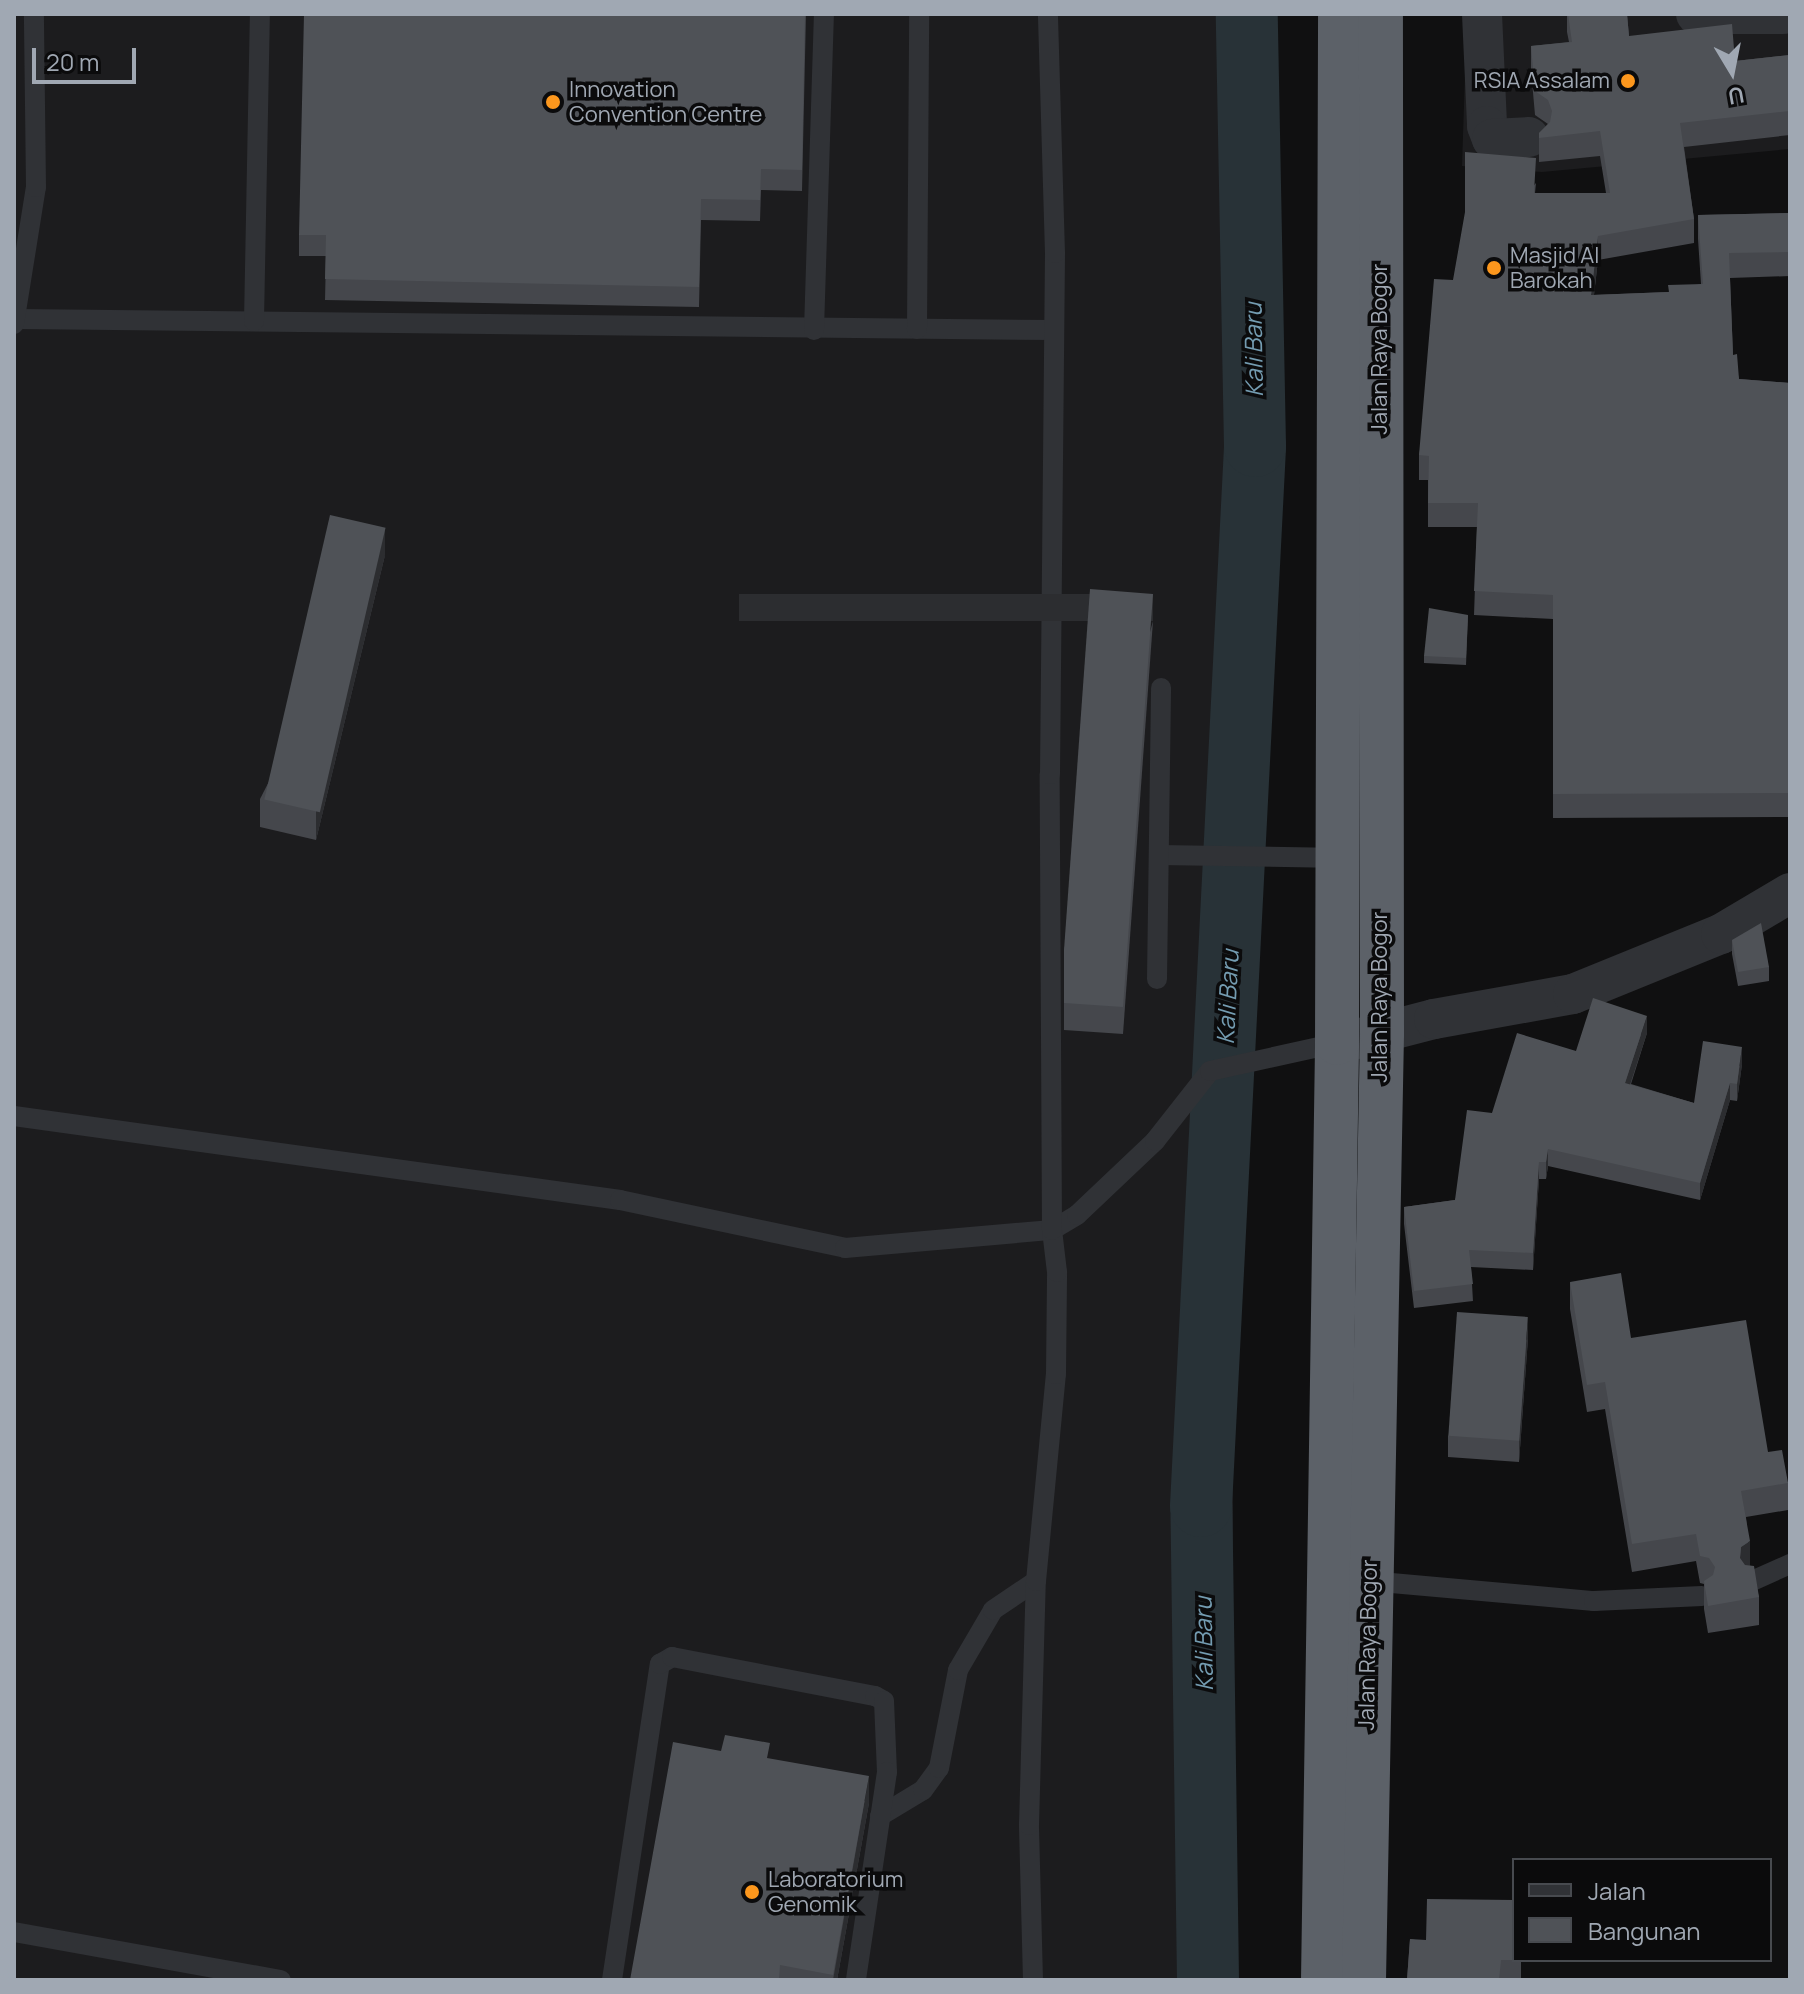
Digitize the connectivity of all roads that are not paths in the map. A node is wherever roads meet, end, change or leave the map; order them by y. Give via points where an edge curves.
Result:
1 (34, 14) edge
2 (260, 14) edge
3 (824, 14) edge
4 (919, 14) edge
5 (1048, 14) edge
6 (1340, 14) edge
7 (1381, 14) edge
8 (1482, 14) edge
9 (1696, 14) edge
10 (1783, 14) edge
11 (1529, 137) dead end
12 (15, 321) edge
13 (254, 321) junction
14 (917, 329) junction
15 (814, 330) junction
16 (1054, 330) junction
17 (1161, 688) dead end
18 (1159, 855) junction
19 (1358, 858) junction
20 (1790, 893) edge
21 (1157, 979) dead end
22 (1382, 1033) junction
23 (1337, 1043) junction
24 (14, 1116) edge
25 (1052, 1230) junction
26 (1790, 1564) edge
27 (1036, 1581) junction
28 (1369, 1581) junction
29 (1752, 1581) edge
30 (1702, 1596) edge
31 (880, 1816) junction
32 (14, 1932) edge
33 (281, 1980) edge
34 (612, 1980) edge
35 (856, 1980) edge
36 (1033, 1980) edge
37 (1323, 1980) edge
38 (1364, 1980) edge

1 - 12 lane via 36,187
2 - 13 lane
3 - 15 lane
4 - 14 lane
5 - 16 lane
6 - 19 highway, Jalan Raya Bogor
7 - 19 highway, Jalan Raya Bogor
8 - 11 street via 1487,126 1492,139
9 - 10 street
12 - 13 lane
13 - 15 lane
14 - 15 lane
14 - 16 lane
16 - 25 lane
17 - 18 lane
18 - 19 lane
18 - 21 lane
19 - 22 highway, Jalan Raya Bogor
19 - 23 highway, Jalan Raya Bogor
20 - 22 street via 1721,934 1573,994
22 - 23 street
22 - 28 highway, Jalan Raya Bogor
23 - 25 lane via 1210,1071 1155,1141 1077,1215
23 - 37 highway, Jalan Raya Bogor
24 - 25 lane via 620,1200 845,1248
25 - 27 lane via 1056,1374
26 - 29 lane
27 - 31 lane via 993,1610 958,1670 939,1768 923,1790
27 - 36 lane via 1029,1825
28 - 30 lane via 1594,1601
28 - 38 highway, Jalan Raya Bogor
31 - 34 lane via 887,1772 884,1701 672,1657 660,1664
31 - 35 lane
32 - 33 lane

